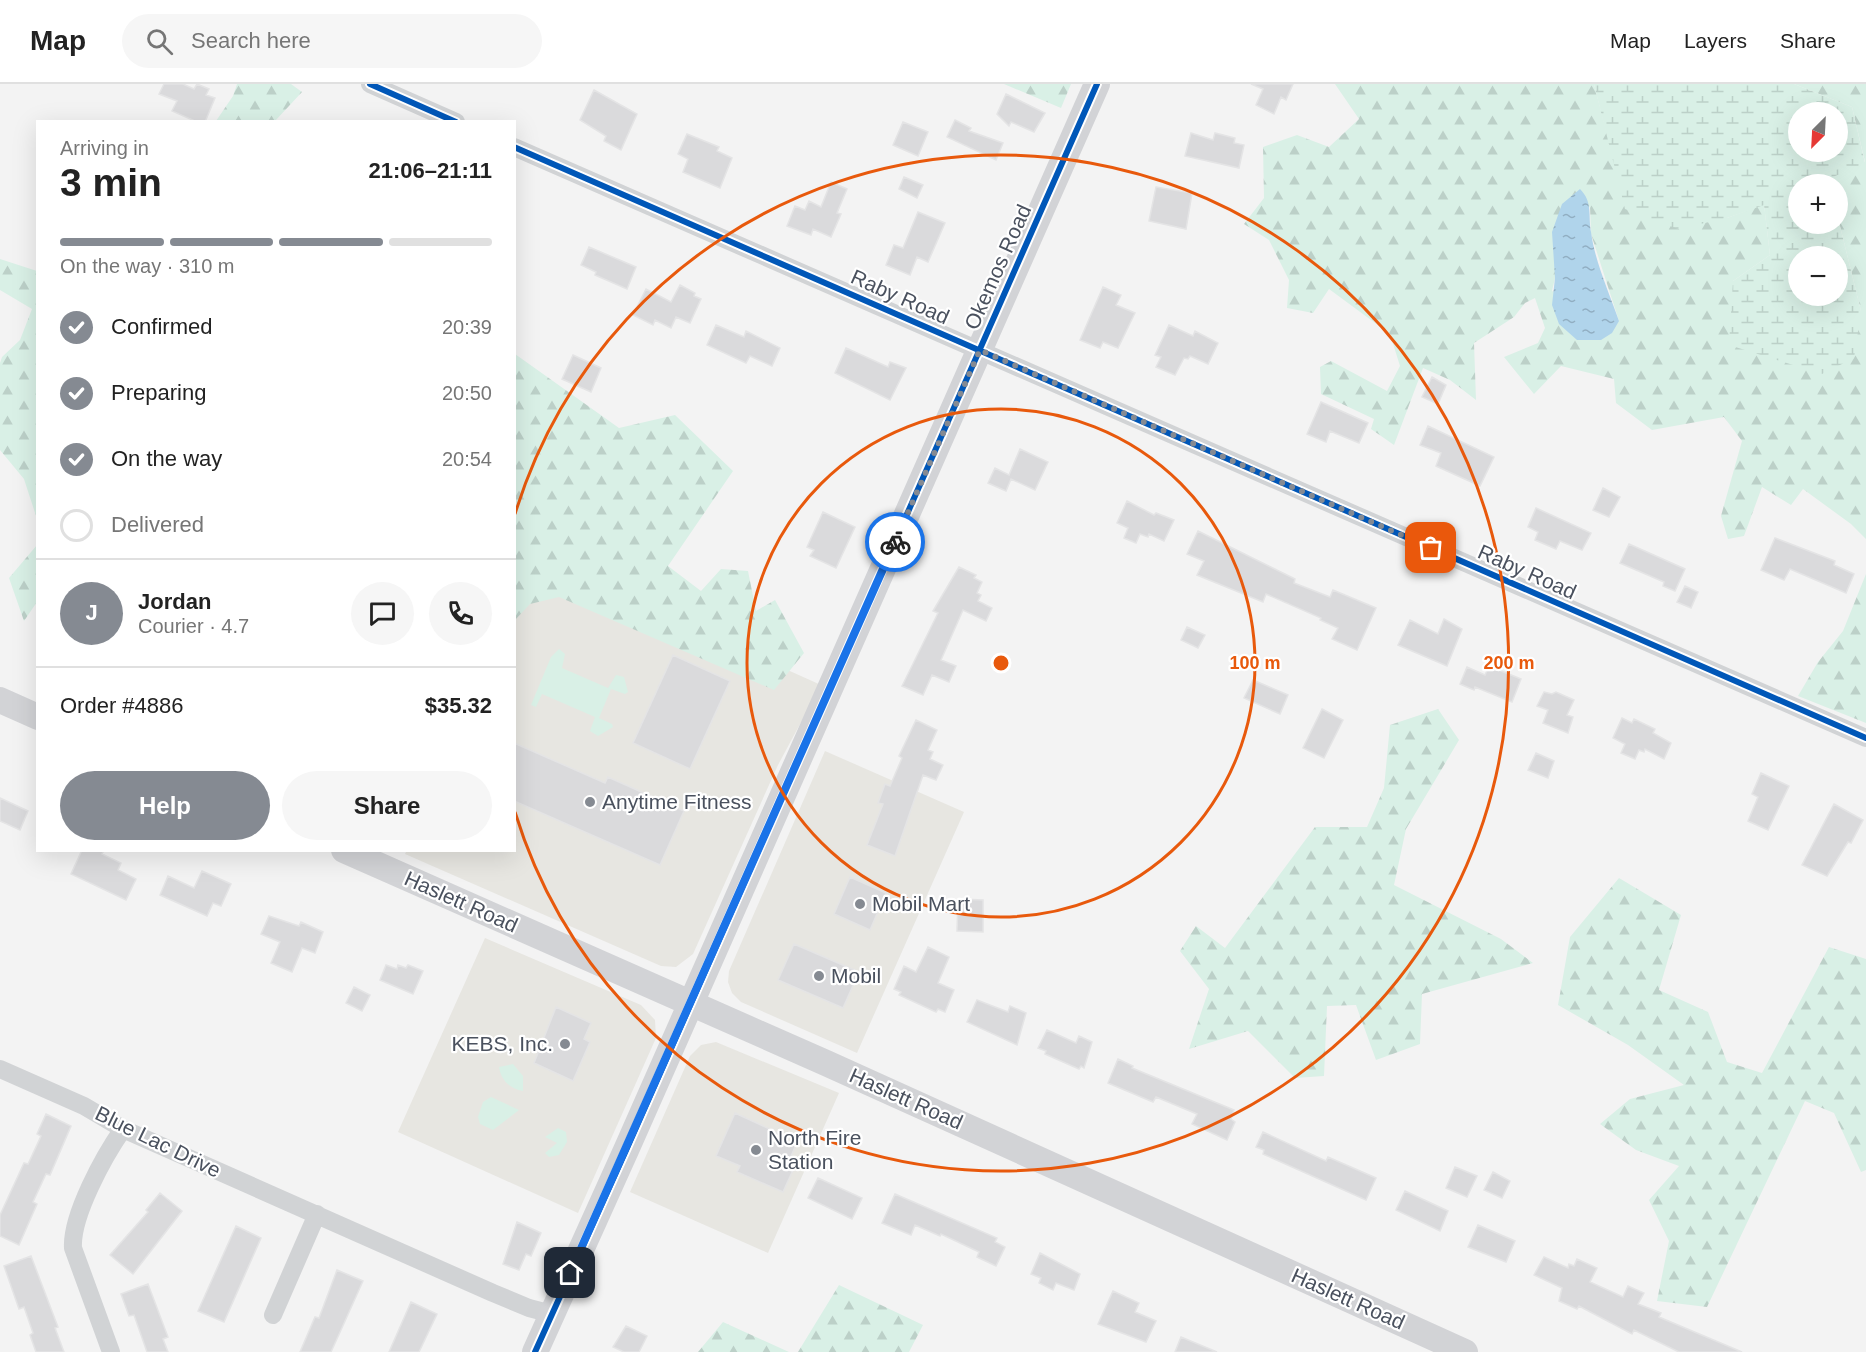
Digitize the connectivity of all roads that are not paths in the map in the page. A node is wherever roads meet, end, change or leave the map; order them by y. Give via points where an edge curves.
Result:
1 (370, 84) edge
2 (1097, 84) edge
3 (451, 120) edge
4 (516, 148) edge
5 (980, 350) junction
6 (0, 700) edge
7 (36, 716) edge
8 (1866, 738) edge
9 (349, 852) edge
10 (691, 1003) junction
11 (0, 1069) edge
12 (123, 1129) junction
13 (317, 1214) junction
14 (552, 1314) junction
15 (273, 1315) dead end
16 (111, 1352) edge
17 (535, 1352) edge
18 (1465, 1352) edge

1 - 3 street
2 - 5 street, Okemos Road
4 - 5 street, Raby Road
5 - 8 street, Raby Road
5 - 10 street, Okemos Road
6 - 7 street
9 - 10 street, Haslett Road
10 - 14 street, Okemos Road
10 - 18 street, Haslett Road
11 - 12 street, Blue Lac Drive via 84,1106
12 - 13 street, Blue Lac Drive
12 - 16 street via 103,1161 72,1233 72,1248
13 - 14 street, Blue Lac Drive via 493,1293
13 - 15 street
14 - 17 street, Okemos Road

